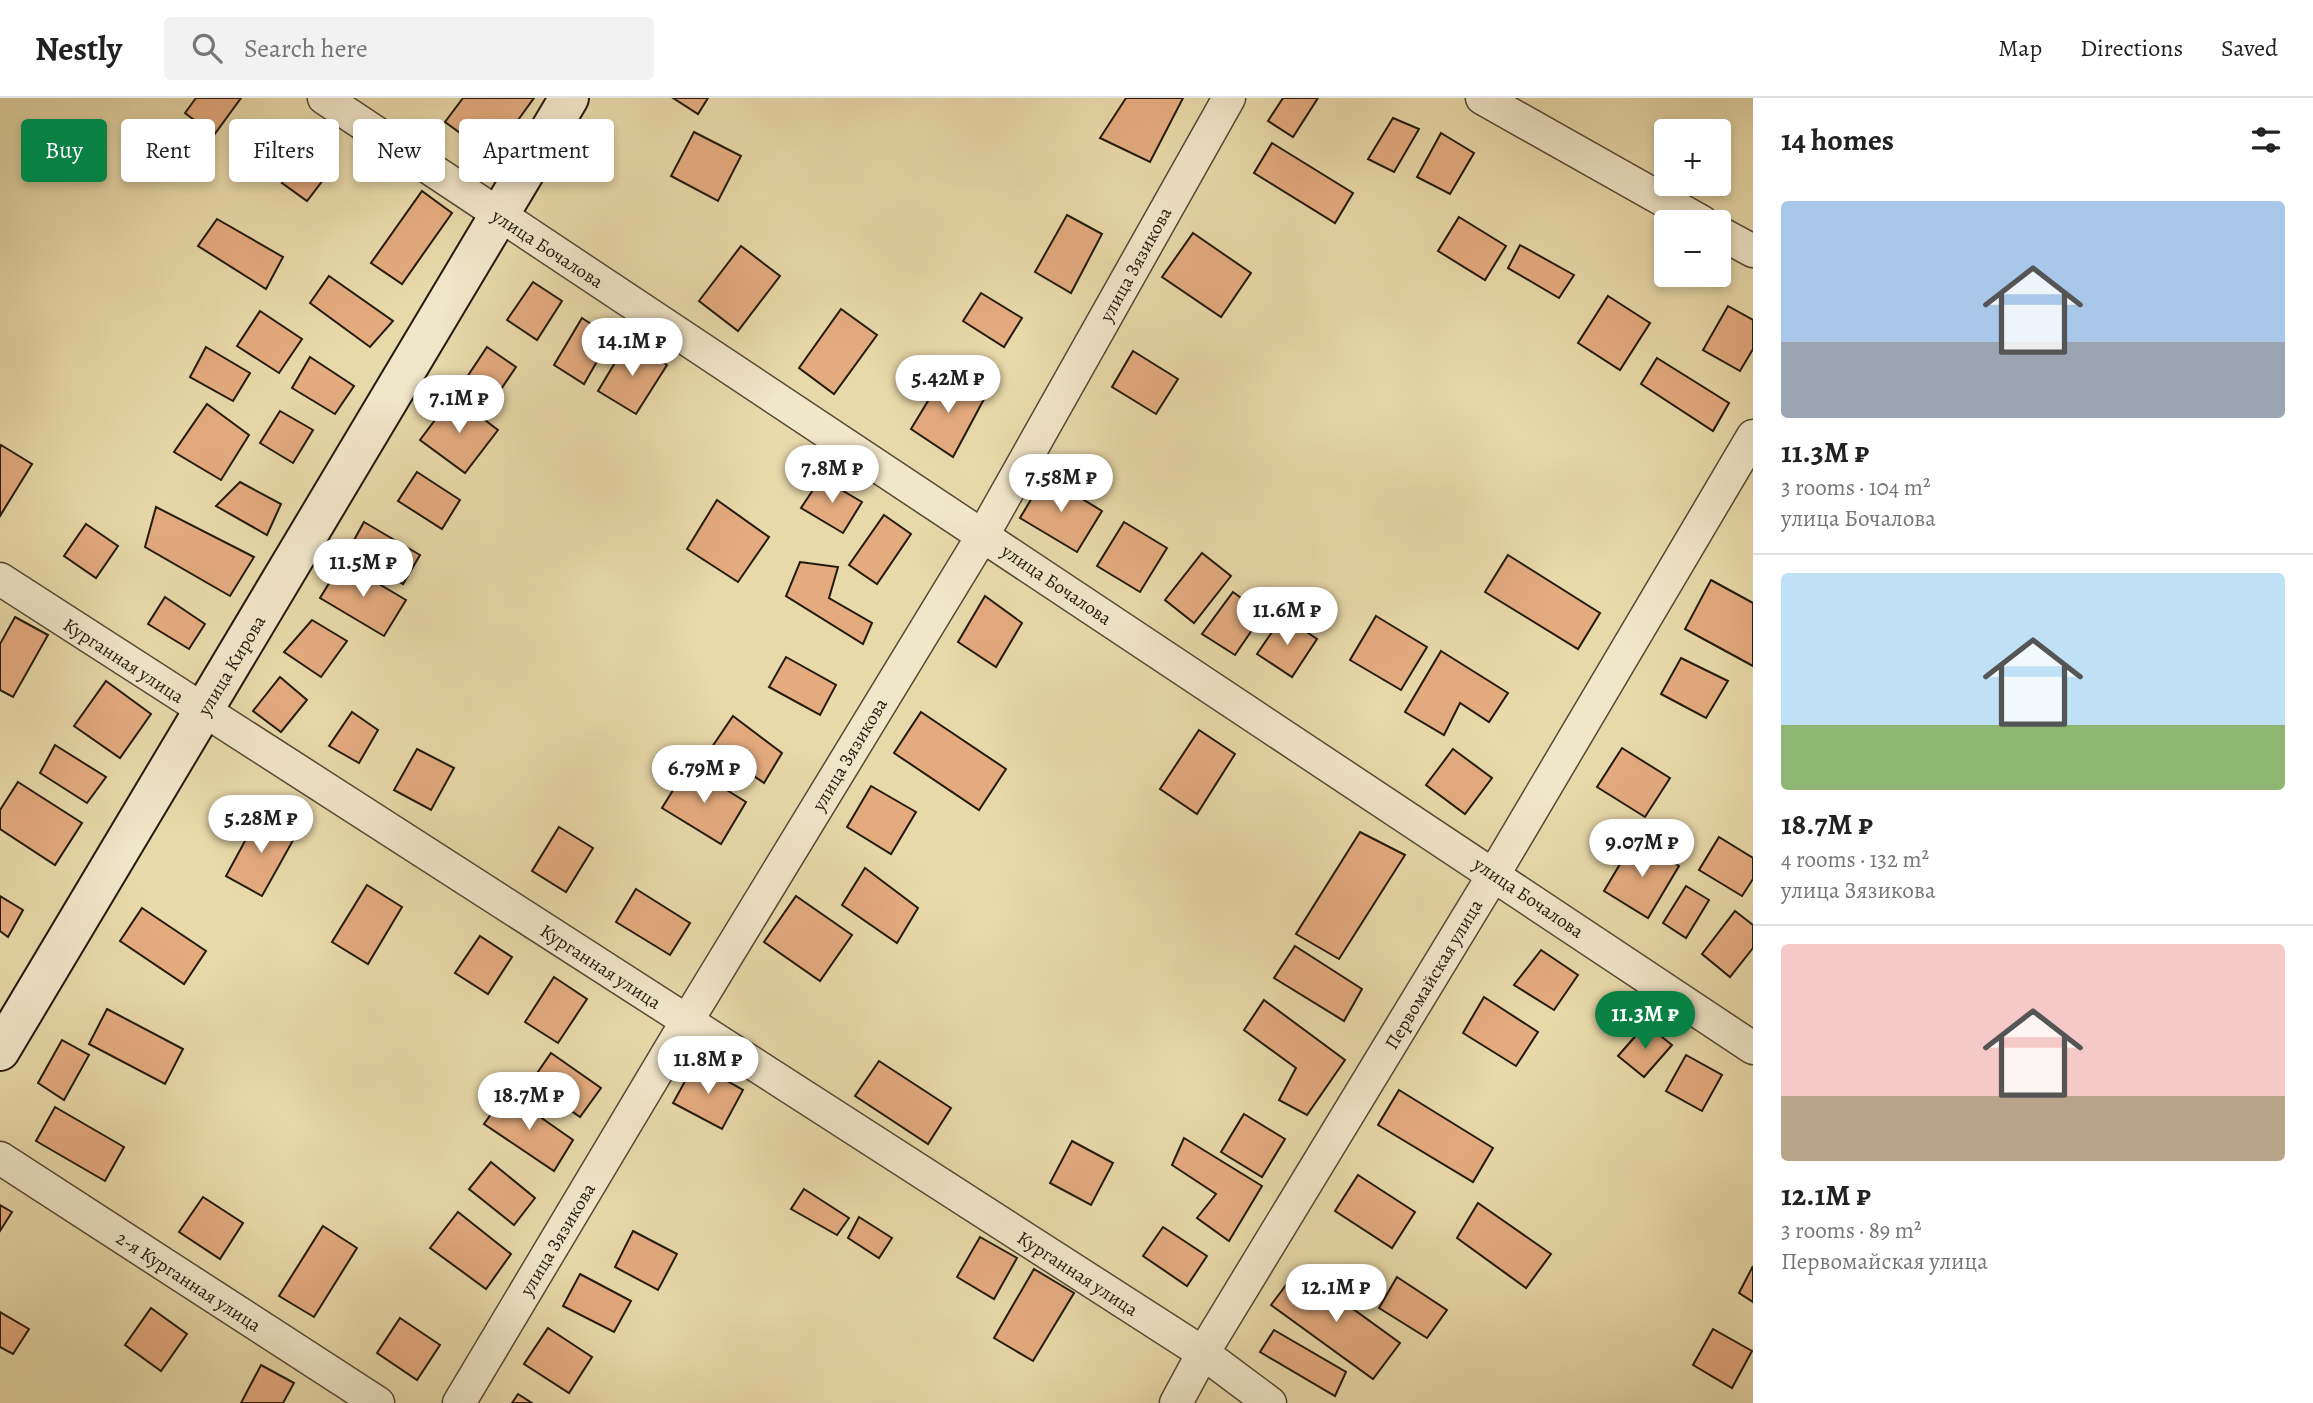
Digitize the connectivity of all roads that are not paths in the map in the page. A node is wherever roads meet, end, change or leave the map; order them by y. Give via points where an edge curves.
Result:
1 (324, 98) edge
2 (569, 98) edge
3 (1229, 98) edge
4 (1482, 98) edge
5 (1681, 210) edge
6 (499, 216) junction
7 (1731, 239) edge
8 (1753, 251) edge
9 (1753, 436) edge
10 (983, 535) junction
11 (0, 579) edge
12 (204, 711) junction
13 (1494, 874) junction
14 (687, 1021) junction
15 (1753, 1048) edge
16 (0, 1051) edge
17 (0, 1158) edge
18 (1203, 1353) junction
19 (378, 1403) edge
20 (459, 1403) edge
21 (1176, 1403) edge
22 (1270, 1403) edge

1 - 6 street, улица Бочалова
2 - 6 street, улица Кирова
3 - 10 street, улица Зязикова
4 - 5 street
6 - 10 street, улица Бочалова
6 - 12 street, улица Кирова
7 - 8 street
9 - 13 street, Первомайская улица
10 - 13 street, улица Бочалова
10 - 14 street, улица Зязикова
11 - 12 street, Курганная улица
12 - 14 street, Курганная улица
12 - 16 street, улица Кирова
13 - 15 street, улица Бочалова
13 - 18 street, Первомайская улица
14 - 18 street, Курганная улица
14 - 20 street, улица Зязикова
17 - 19 street, 2-я Курганная улица
18 - 21 street, Первомайская улица
18 - 22 street, Курганная улица

